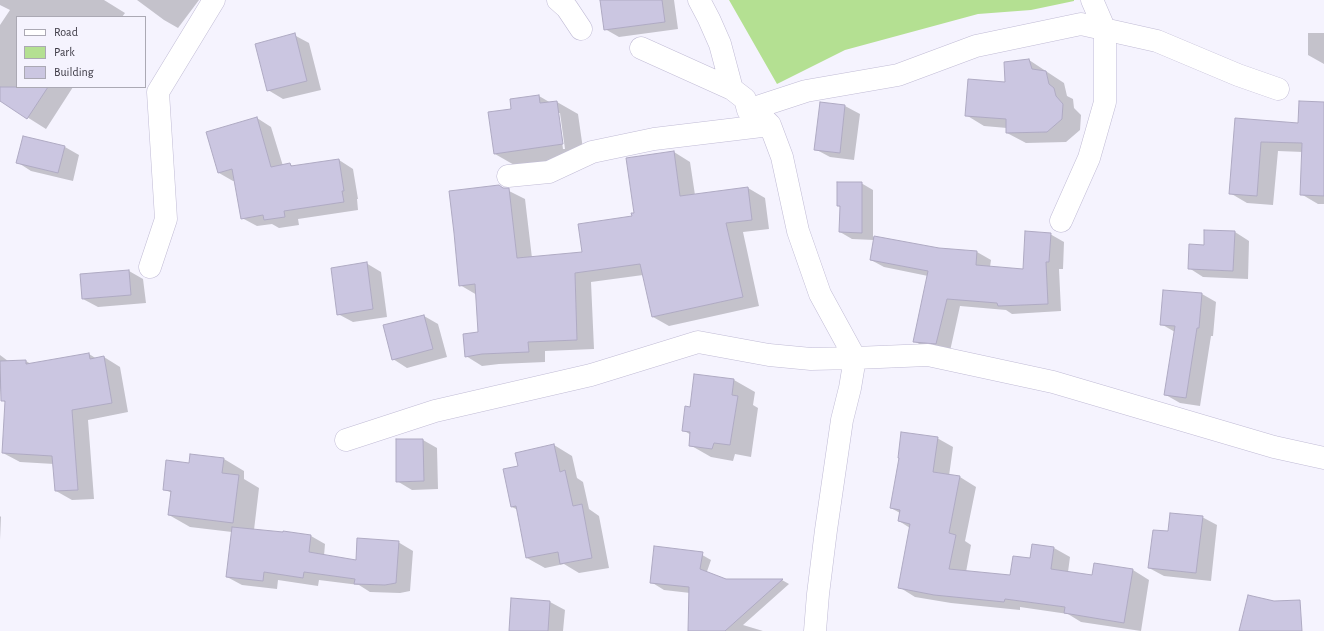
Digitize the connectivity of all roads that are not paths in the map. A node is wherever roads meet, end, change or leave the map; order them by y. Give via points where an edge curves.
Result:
1 (214, 0) edge
2 (558, 0) edge
3 (699, 0) edge
4 (1092, 0) edge
5 (581, 29) dead end
6 (1105, 30) junction
7 (641, 48) dead end
8 (732, 89) junction
9 (1278, 89) dead end
10 (748, 110) junction
11 (770, 124) junction
12 (508, 176) dead end
13 (1061, 221) dead end
14 (150, 267) dead end
15 (855, 358) junction
16 (346, 440) dead end
17 (1324, 458) edge
18 (815, 631) edge

1 - 14 street via 158,92 166,219
2 - 5 street via 567,8
3 - 8 street via 720,44
4 - 6 street
6 - 9 street via 1157,41
6 - 10 street via 1081,24 976,46 898,75 806,91
6 - 13 street via 1105,102 1088,158
7 - 8 street
8 - 10 street via 745,100
10 - 11 street via 758,113
11 - 12 street via 654,139 592,152 549,172
11 - 15 street via 782,157 798,231 820,294
15 - 16 street via 811,360 769,356 698,342 591,375 435,411
15 - 17 street via 928,356 1046,380 1274,447
15 - 18 street via 841,428 824,544

